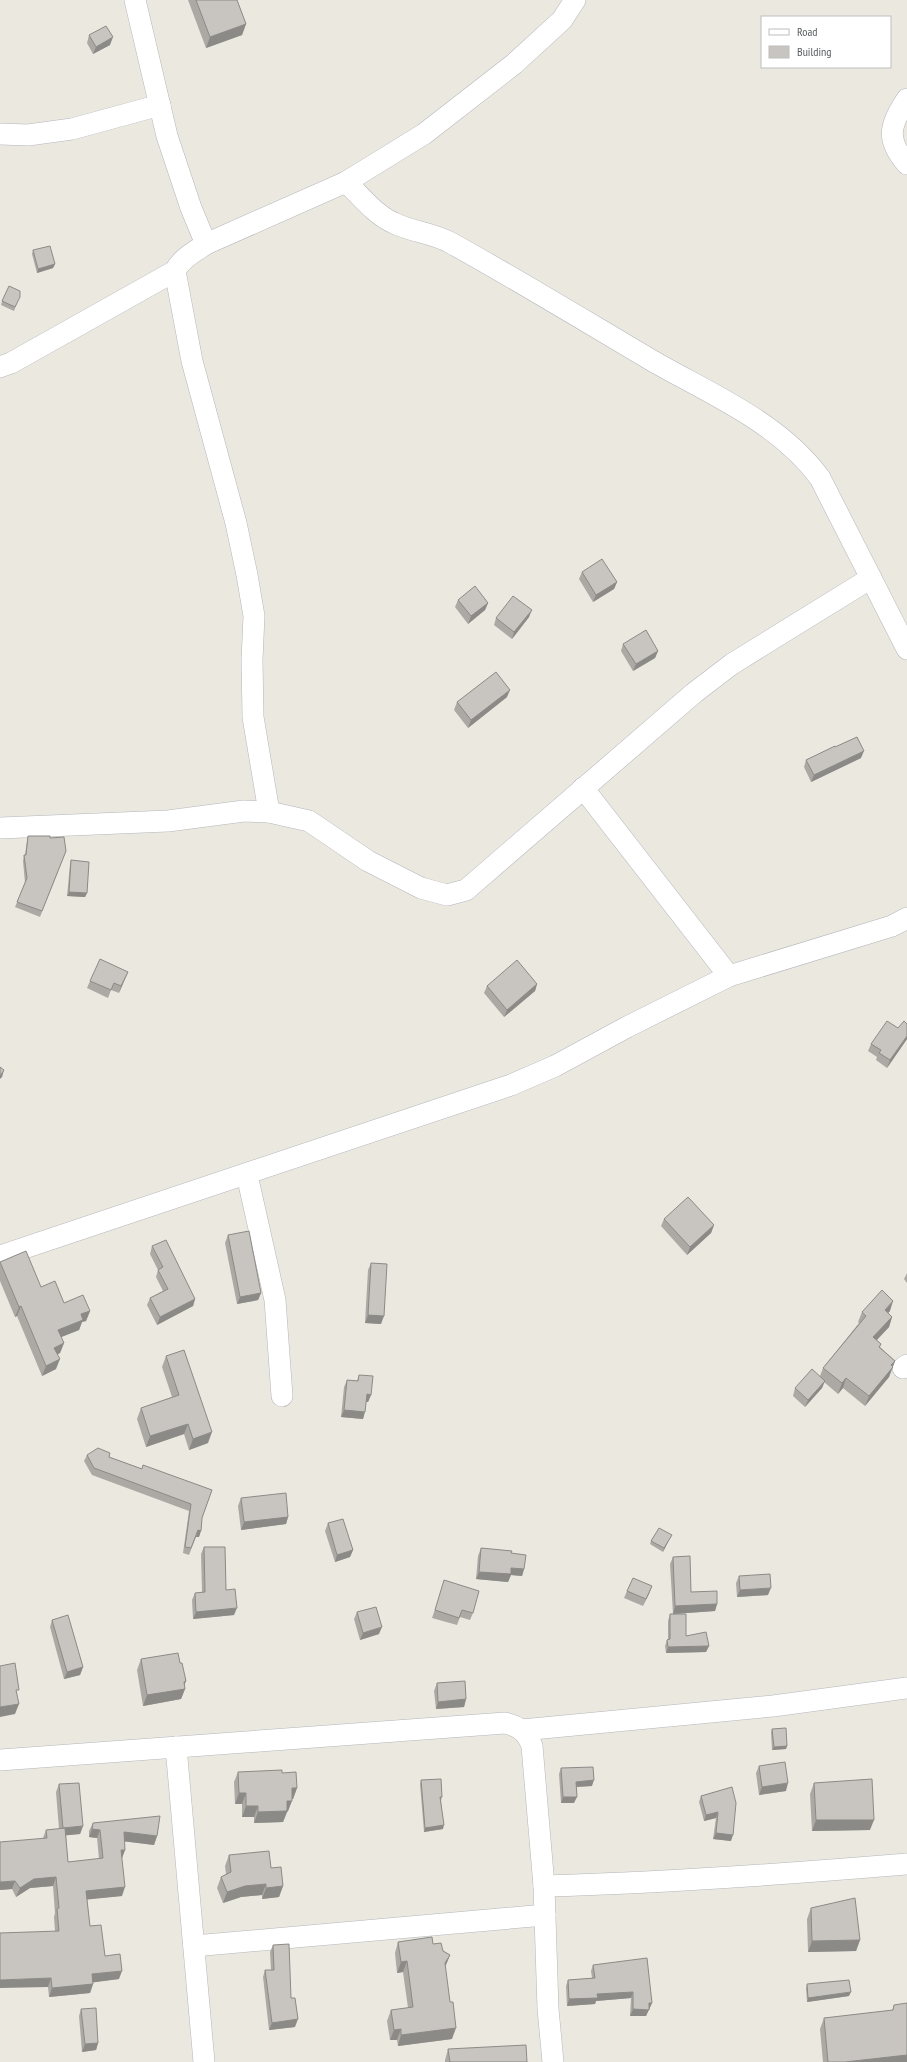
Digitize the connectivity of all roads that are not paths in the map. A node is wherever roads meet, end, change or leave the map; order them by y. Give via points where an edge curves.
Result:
1 (136, 0) edge
2 (575, 0) edge
3 (907, 99) edge
4 (160, 105) junction
5 (0, 134) edge
6 (907, 164) edge
7 (346, 182) junction
8 (206, 244) junction
9 (175, 271) junction
10 (0, 367) edge
11 (871, 578) junction
12 (907, 648) edge
13 (583, 788) junction
14 (269, 812) junction
15 (0, 828) edge
16 (907, 918) edge
17 (730, 976) junction
18 (247, 1175) junction
19 (0, 1256) edge
20 (282, 1396) dead end
21 (907, 1688) edge
22 (522, 1730) junction
23 (176, 1747) junction
24 (0, 1760) edge
25 (907, 1864) edge
26 (544, 1886) junction
27 (545, 1915) junction
28 (194, 1946) junction
29 (204, 2062) edge
30 (553, 2062) edge

1 - 4 street
2 - 7 street via 562,20 476,95 424,134
3 - 6 street via 895,117 891,138 897,152
4 - 5 street via 72,129 28,135
4 - 8 street via 191,208
7 - 8 street
7 - 11 street via 393,223 443,239 480,259 736,406 789,444 808,461 820,478
8 - 9 street via 179,264
9 - 10 street
9 - 14 street via 192,361 236,523 247,575 254,616 254,717
11 - 12 street
11 - 13 street via 732,664 694,693
13 - 14 street via 466,890 447,895 421,888 368,861 309,821
13 - 17 street
14 - 15 street via 238,812 168,821
16 - 17 street via 892,926
17 - 18 street via 555,1066 511,1085
18 - 19 street
18 - 20 street via 275,1300
21 - 22 street via 773,1706
22 - 23 street via 505,1723
22 - 26 street via 529,1737 532,1746
23 - 24 street
23 - 28 street
25 - 26 street via 636,1884
26 - 27 street
27 - 28 street
27 - 30 street via 548,2009
28 - 29 street

